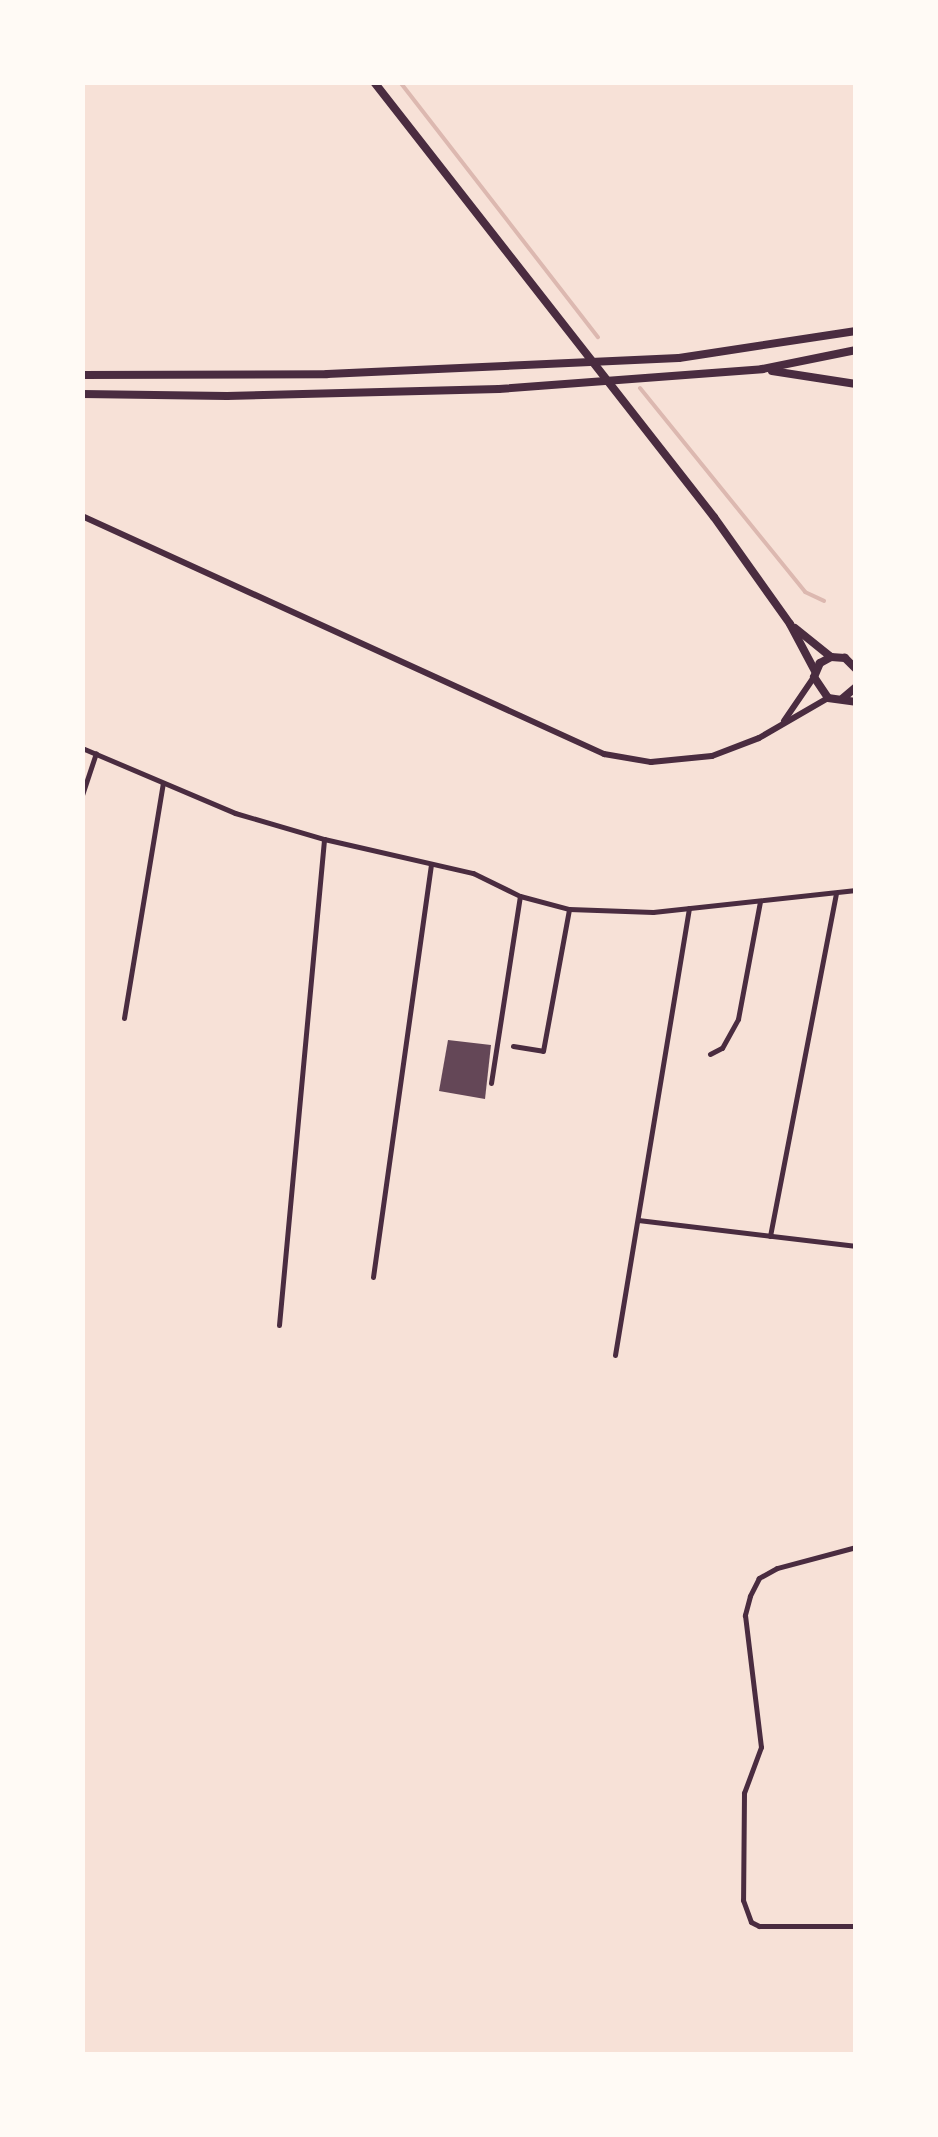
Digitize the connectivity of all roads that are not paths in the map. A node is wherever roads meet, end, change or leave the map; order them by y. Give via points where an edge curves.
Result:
1 (374, 82) edge
2 (856, 331) edge
3 (856, 350) edge
4 (762, 370) junction
5 (82, 375) edge
6 (856, 384) edge
7 (82, 394) edge
8 (82, 516) edge
9 (790, 624) junction
10 (830, 656) junction
11 (856, 669) edge
12 (815, 674) junction
13 (856, 687) edge
14 (828, 698) junction
15 (843, 698) junction
16 (856, 702) edge
17 (779, 727) junction
18 (82, 748) edge
19 (96, 753) junction
20 (163, 784) junction
21 (82, 795) edge
22 (324, 839) junction
23 (431, 864) junction
24 (510, 878) dead end
25 (503, 888) junction
26 (856, 890) edge
27 (836, 893) junction
28 (520, 896) junction
29 (760, 901) junction
30 (689, 908) junction
31 (569, 909) junction
32 (124, 1018) dead end
33 (513, 1046) dead end
34 (710, 1054) dead end
35 (491, 1083) dead end
36 (638, 1220) junction
37 (770, 1236) junction
38 (856, 1246) edge
39 (373, 1278) dead end
40 (280, 1325) dead end
41 (615, 1355) dead end
42 (856, 1547) edge
43 (856, 1926) edge

1 - 9 main road via 559,313
2 - 5 main road via 678,358 327,374
3 - 4 main road
4 - 6 main road
4 - 7 main road via 500,390
8 - 17 main road via 604,754 694,760
9 - 10 main road
9 - 12 main road
10 - 11 main road via 846,658
10 - 12 main road
12 - 14 main road
12 - 17 main road
13 - 15 main road
14 - 15 main road
14 - 17 main road
15 - 16 main road
18 - 19 street
19 - 20 street
19 - 21 street
20 - 22 street
20 - 32 street
22 - 23 street
22 - 40 street
23 - 25 street
23 - 39 street
24 - 25 street
25 - 28 street
26 - 27 street
27 - 29 street
27 - 37 street
28 - 31 street
28 - 35 street
29 - 30 street
29 - 34 street via 738,1018 722,1048
30 - 31 street
30 - 36 street
31 - 33 street via 543,1050
36 - 37 street
36 - 41 street
37 - 38 street
42 - 43 street via 777,1568 759,1578 750,1596 744,1615 760,1747 744,1793 743,1900 759,1926

